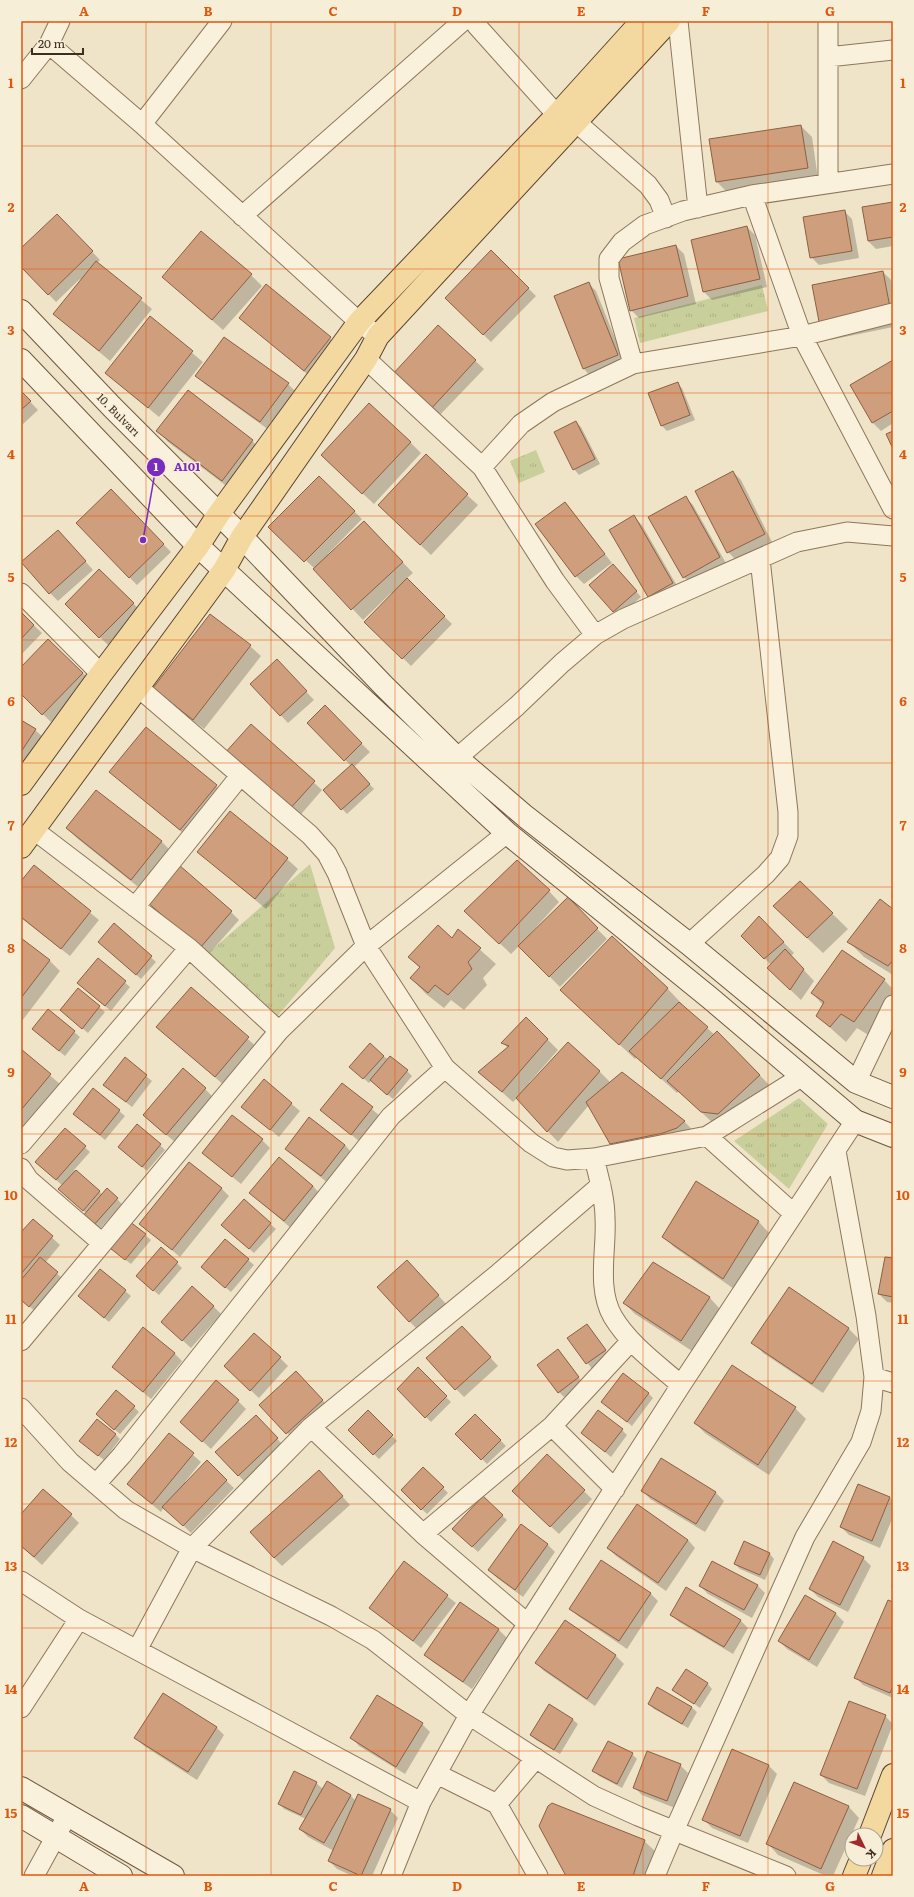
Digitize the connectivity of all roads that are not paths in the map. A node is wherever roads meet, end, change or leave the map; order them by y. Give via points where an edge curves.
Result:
1 (60, 21) edge
2 (222, 21) edge
3 (463, 21) edge
4 (475, 21) edge
5 (642, 21) edge
6 (669, 21) edge
7 (678, 21) edge
8 (828, 21) edge
9 (49, 44) junction
10 (893, 50) edge
11 (828, 57) junction
12 (21, 79) edge
13 (567, 119) junction
14 (142, 124) junction
15 (893, 174) edge
16 (828, 183) junction
17 (752, 195) junction
18 (698, 208) junction
19 (242, 216) junction
20 (666, 218) junction
21 (21, 311) edge
22 (893, 314) edge
23 (359, 322) junction
24 (378, 336) junction
25 (802, 336) junction
26 (366, 359) junction
27 (21, 360) edge
28 (633, 364) junction
29 (482, 467) junction
30 (893, 509) edge
31 (218, 515) junction
32 (893, 536) edge
33 (242, 537) junction
34 (198, 546) junction
35 (760, 559) junction
36 (224, 570) junction
37 (21, 593) edge
38 (595, 635) junction
39 (101, 674) junction
40 (139, 688) junction
41 (457, 758) junction
42 (240, 776) junction
43 (21, 784) edge
44 (34, 830) junction
45 (506, 833) junction
46 (21, 847) edge
47 (135, 907) junction
48 (689, 944) junction
49 (366, 946) junction
50 (189, 948) junction
51 (893, 1005) edge
52 (278, 1031) junction
53 (445, 1068) junction
54 (801, 1077) junction
55 (856, 1082) junction
56 (893, 1097) edge
57 (855, 1121) junction
58 (707, 1136) junction
59 (893, 1136) edge
60 (21, 1144) edge
61 (836, 1151) junction
62 (594, 1158) junction
63 (21, 1168) edge
64 (601, 1186) junction
65 (793, 1213) junction
66 (102, 1243) junction
67 (21, 1341) edge
68 (630, 1342) junction
69 (874, 1377) junction
70 (893, 1383) edge
71 (682, 1385) junction
72 (21, 1408) edge
73 (552, 1426) junction
74 (311, 1427) junction
75 (96, 1484) junction
76 (615, 1489) junction
77 (422, 1534) junction
78 (192, 1548) junction
79 (21, 1581) edge
80 (79, 1619) junction
81 (528, 1624) junction
82 (137, 1650) junction
83 (21, 1708) edge
84 (469, 1715) junction
85 (536, 1758) junction
86 (437, 1774) junction
87 (893, 1776) edge
88 (21, 1788) edge
89 (421, 1802) junction
90 (497, 1804) junction
91 (68, 1814) junction
92 (21, 1816) edge
93 (873, 1827) edge
94 (674, 1831) junction
95 (55, 1837) junction
96 (893, 1850) edge
97 (884, 1875) edge
98 (34, 1876) edge
99 (121, 1876) edge
100 (173, 1876) edge
101 (391, 1876) edge
102 (538, 1876) edge
103 (655, 1876) edge
104 (786, 1876) edge

1 - 9 street
2 - 14 street
3 - 19 street
4 - 13 street
5 - 13 main road
6 - 13 main road
7 - 18 street
8 - 11 street
9 - 12 street
9 - 14 street
10 - 11 street
11 - 16 street
13 - 20 street via 648,185 659,200
13 - 23 main road
13 - 24 main road
14 - 19 street
15 - 16 street
16 - 17 street
17 - 18 street
17 - 25 street
18 - 20 street
19 - 23 street
20 - 28 street via 645,225 622,242 609,259 609,278
21 - 31 main road, 10. Bulvarı
22 - 25 street
23 - 24 street
23 - 31 main road
24 - 26 main road
25 - 28 street
25 - 30 street
26 - 29 street
26 - 33 main road
27 - 34 main road
28 - 29 street via 553,402 521,424
29 - 38 street via 555,581
31 - 33 main road, 10. Bulvarı
31 - 34 main road
32 - 35 street via 847,532 797,542
33 - 36 main road
33 - 41 main road, 10. Bulvarı via 382,685
34 - 36 main road
34 - 39 main road
35 - 38 street via 623,619
35 - 48 street via 787,804 788,836 780,858 766,874
36 - 40 main road
36 - 45 main road
37 - 39 street
38 - 41 street
39 - 43 main road
40 - 42 street
40 - 44 main road
41 - 48 main road, 10. Bulvarı via 526,817
42 - 47 street
42 - 49 street via 310,835 327,854 338,873
44 - 46 main road
44 - 47 street
45 - 49 street
45 - 54 main road via 710,998
47 - 50 street
48 - 55 main road, 10. Bulvarı
49 - 52 street
49 - 53 street
50 - 52 street
50 - 60 street
51 - 55 street
52 - 66 street
53 - 62 street via 531,1143 553,1157 567,1160
53 - 75 street via 391,1116
54 - 57 main road
54 - 58 street
55 - 56 main road, 10. Bulvarı
57 - 59 main road
57 - 61 street
58 - 62 street
58 - 65 street
61 - 65 street
61 - 69 street via 866,1316
62 - 64 street
63 - 66 street via 29,1180
64 - 68 street via 605,1217 604,1290 612,1315
64 - 74 street via 500,1273
65 - 71 street
66 - 67 street
68 - 71 street
68 - 73 street
69 - 70 street
69 - 94 street via 871,1411 861,1442 805,1537
71 - 76 street
72 - 75 street via 70,1462
73 - 76 street
73 - 77 street
74 - 77 street
74 - 78 street
75 - 78 street via 126,1510
76 - 81 street
77 - 81 street
78 - 82 street
78 - 84 street via 331,1616 373,1640
79 - 80 street
80 - 82 street
80 - 83 street
81 - 84 street
82 - 89 street
84 - 85 street
84 - 86 street
85 - 90 street
85 - 94 street via 594,1796
86 - 89 street
86 - 90 street
87 - 93 main road
88 - 91 main road
89 - 101 street
90 - 102 street
91 - 95 street
91 - 100 main road
92 - 95 main road
94 - 103 street
94 - 104 street
95 - 98 street
95 - 99 main road
96 - 97 main road

